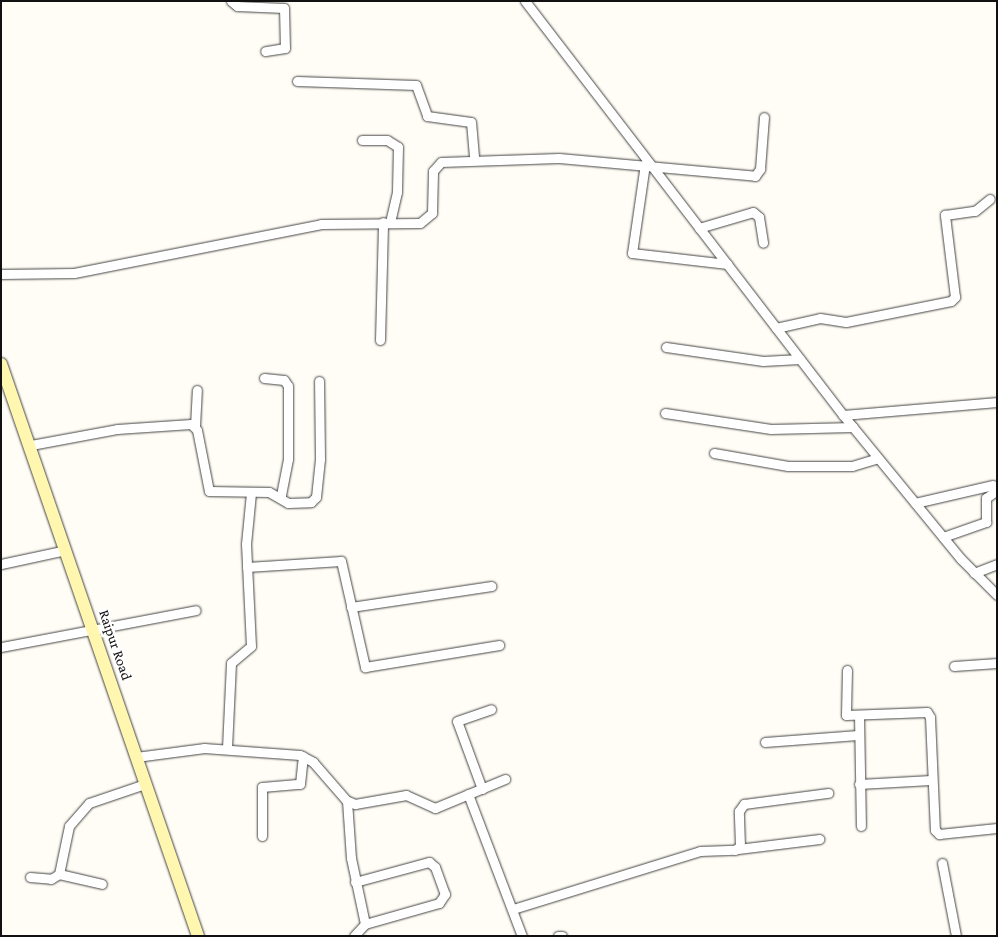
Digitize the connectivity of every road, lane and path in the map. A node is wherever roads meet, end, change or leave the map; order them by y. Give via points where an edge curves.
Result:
1 (232, 1) edge
2 (524, 1) edge
3 (265, 51) dead end
4 (297, 81) dead end
5 (764, 117) dead end
6 (362, 140) dead end
7 (474, 158) junction
8 (648, 165) junction
9 (990, 199) dead end
10 (386, 222) junction
11 (699, 228) junction
12 (763, 242) dead end
13 (727, 264) junction
14 (1, 274) edge
15 (776, 328) junction
16 (380, 340) dead end
17 (666, 347) dead end
18 (800, 359) junction
19 (1, 364) edge
20 (264, 378) dead end
21 (319, 381) dead end
22 (198, 390) dead end
23 (997, 402) edge
24 (665, 413) dead end
25 (843, 415) junction
26 (195, 426) junction
27 (853, 427) junction
28 (31, 445) junction
29 (714, 453) dead end
30 (878, 458) junction
31 (995, 488) edge
32 (251, 493) junction
33 (281, 496) junction
34 (915, 503) junction
35 (942, 536) junction
36 (66, 550) junction
37 (1, 564) edge
38 (997, 564) edge
39 (247, 567) junction
40 (974, 573) junction
41 (491, 586) dead end
42 (997, 595) edge
43 (351, 607) junction
44 (196, 610) dead end
45 (92, 630) junction
46 (499, 645) dead end
47 (1, 647) edge
48 (997, 663) edge
49 (954, 666) dead end
50 (847, 670) dead end
51 (491, 709) dead end
52 (860, 715) junction
53 (858, 735) junction
54 (765, 742) dead end
55 (227, 748) junction
56 (303, 756) junction
57 (136, 757) junction
58 (505, 779) dead end
59 (931, 780) junction
60 (145, 784) junction
61 (859, 784) junction
62 (482, 789) junction
63 (828, 793) dead end
64 (468, 794) junction
65 (347, 801) junction
66 (862, 826) dead end
67 (996, 828) edge
68 (997, 832) edge
69 (262, 836) dead end
70 (819, 839) dead end
71 (738, 849) junction
72 (942, 863) dead end
73 (59, 874) junction
74 (30, 877) dead end
75 (355, 882) junction
76 (102, 884) dead end
77 (513, 909) junction
78 (365, 924) junction
79 (198, 936) edge
80 (354, 936) edge
81 (522, 936) edge
82 (558, 936) edge
83 (562, 936) edge
84 (956, 936) edge

1 - 3 street via 237,6 284,8 285,48
2 - 8 street
4 - 7 street via 416,85 427,116 471,122
5 - 8 street via 760,169 755,176
6 - 10 street via 387,140 398,147 397,192
7 - 8 street
7 - 10 street via 441,162 434,167 432,213 426,221
8 - 11 street
8 - 13 street via 632,253
9 - 15 street via 975,211 945,215 955,297 951,301 846,322 820,318
10 - 14 street via 305,226 74,273
10 - 16 street
11 - 12 street via 753,212 759,217
11 - 13 street
13 - 15 street
15 - 18 street
17 - 18 street via 763,362
18 - 25 street
19 - 28 main road, Raipur Road
20 - 33 street via 284,380 288,386 289,454
21 - 33 street via 315,500 292,503
22 - 26 street
23 - 25 street
24 - 27 street via 758,428
25 - 27 street
26 - 28 street via 117,429
26 - 32 street via 209,491
27 - 30 street
28 - 36 main road, Raipur Road
29 - 30 street via 788,466 852,466
30 - 34 street
31 - 34 street
31 - 35 street via 987,494 986,522
32 - 33 street
32 - 39 street
34 - 35 street
35 - 40 street
36 - 37 street
36 - 45 main road, Raipur Road
38 - 40 street
39 - 43 street via 341,562
39 - 55 street via 251,646 232,663
40 - 42 street
41 - 43 street
43 - 46 street via 365,667
44 - 45 street
45 - 47 street
45 - 57 main road, Raipur Road
48 - 49 street
50 - 52 street via 842,710 846,715
51 - 62 street via 457,721
52 - 53 street
52 - 59 street via 927,712
53 - 54 street
53 - 61 street
55 - 56 street
55 - 57 street
56 - 65 street via 313,762
56 - 69 street via 300,784 262,787
57 - 60 main road, Raipur Road
58 - 62 street
59 - 61 street
59 - 67 street via 935,830 939,834
60 - 73 street via 102,796 81,810 66,836
60 - 79 main road, Raipur Road
61 - 66 street
62 - 64 street
63 - 71 street via 744,804 739,810
64 - 65 street via 435,808 411,795 359,804
64 - 77 street
65 - 75 street
67 - 68 street
70 - 71 street
71 - 77 street via 693,853
72 - 84 street
73 - 74 street
73 - 76 street
75 - 78 street
75 - 78 street via 429,862 435,867 445,894 439,903
77 - 81 street
78 - 80 street
82 - 83 street

